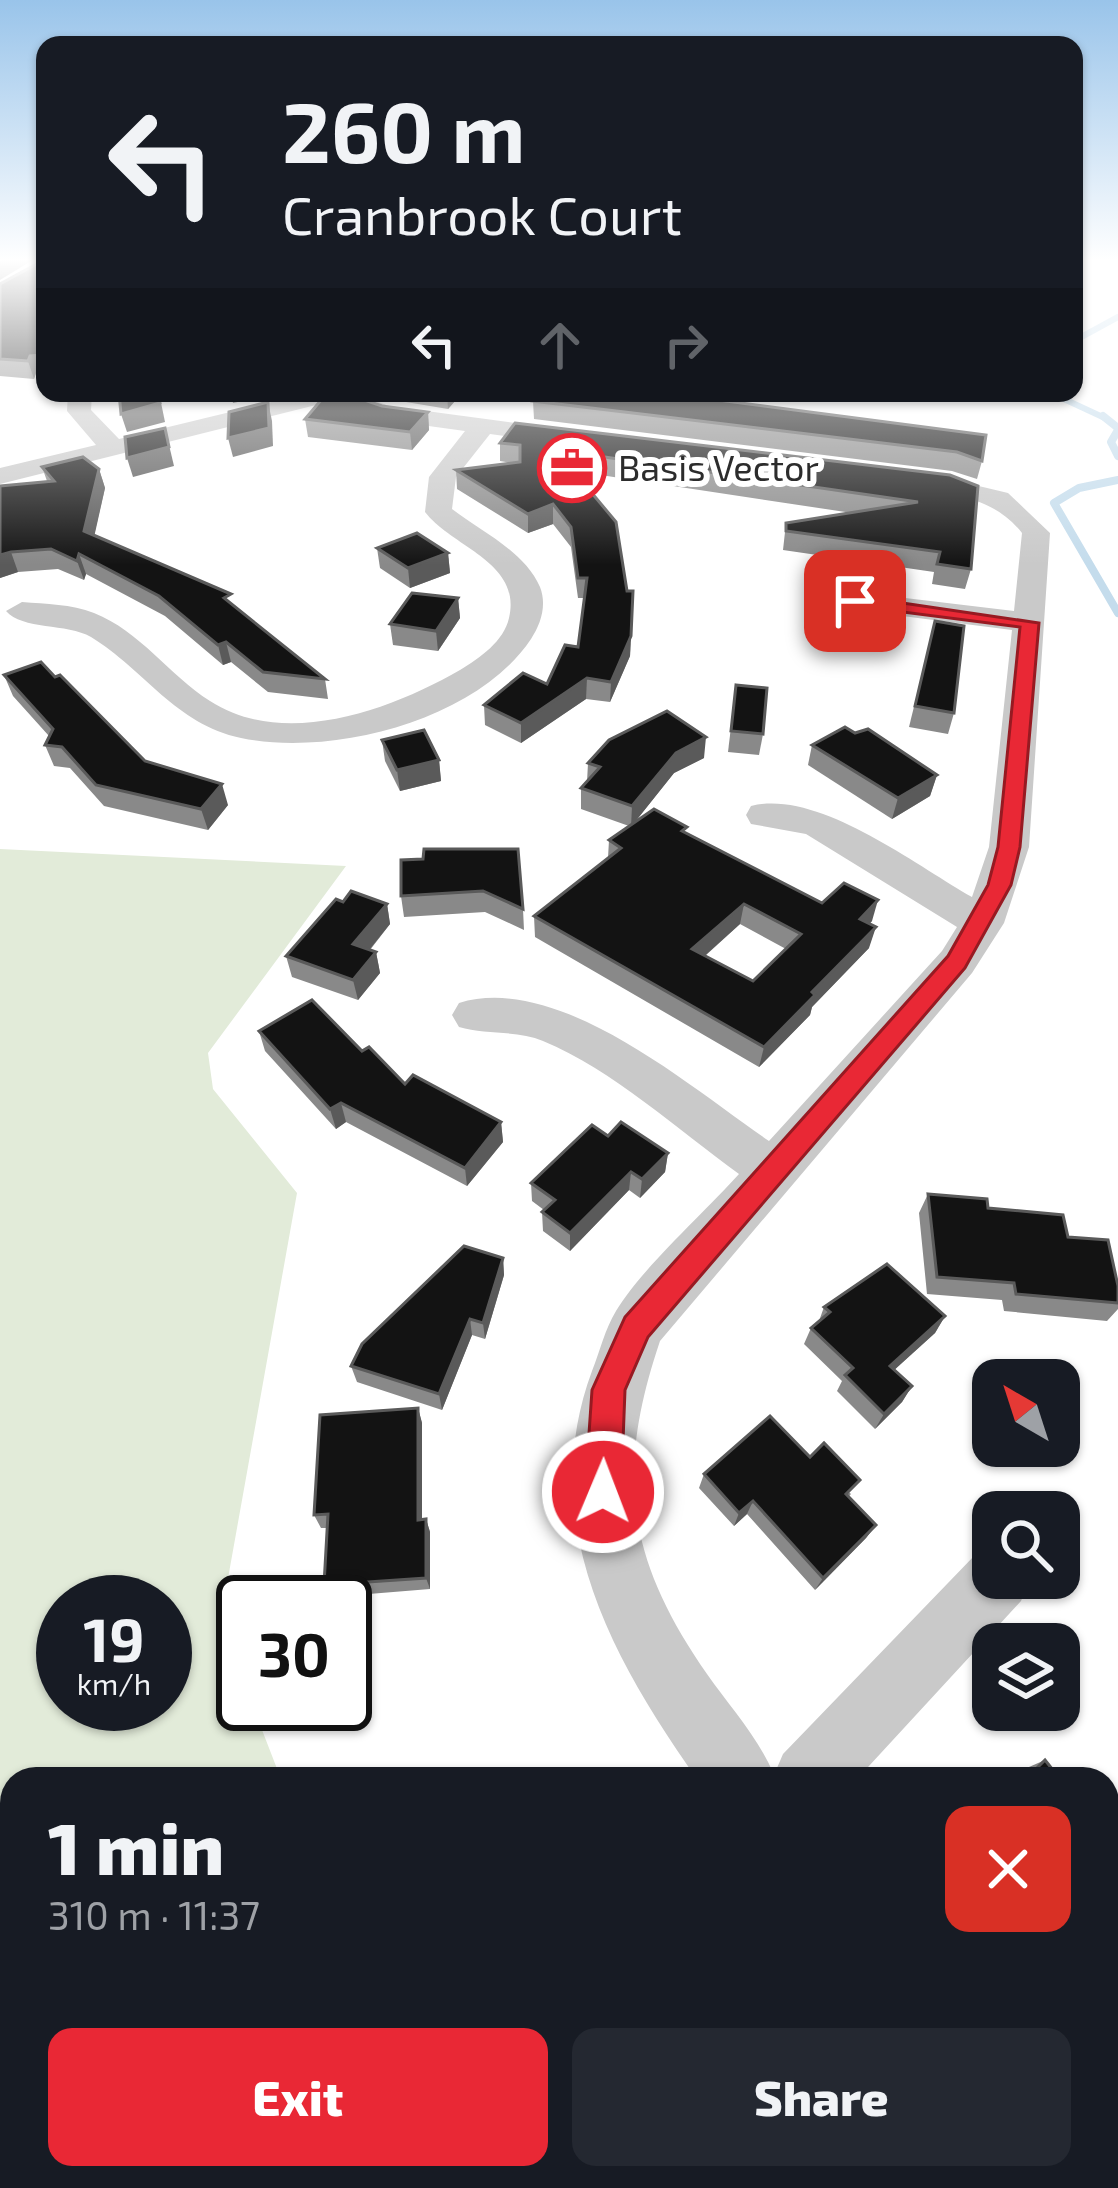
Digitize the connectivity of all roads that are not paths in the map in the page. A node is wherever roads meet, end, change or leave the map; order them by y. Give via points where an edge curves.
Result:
1 (80, 402) edge
2 (300, 402) edge
3 (355, 402) edge
4 (482, 427) junction
5 (594, 440) edge
6 (113, 448) junction
7 (0, 476) edge
8 (894, 476) edge
9 (855, 601) dead end
10 (22, 611) dead end
11 (1030, 623) junction
12 (765, 815) dead end
13 (983, 923) junction
14 (475, 1015) dead end
15 (772, 1170) junction
16 (978, 1599) edge
17 (731, 1767) edge
18 (819, 1767) edge

1 - 6 street
2 - 6 street
3 - 4 street
4 - 5 street
4 - 10 street via 434,498 439,512 516,575 528,598 526,622 488,670 429,698 328,730 238,727 171,690 83,620
6 - 7 street
8 - 11 street via 976,490 1028,520 1036,533
9 - 11 street
11 - 13 street via 1009,847
12 - 13 street via 817,824
13 - 15 street
14 - 15 street via 550,1023
15 - 17 street via 637,1327 609,1390 602,1453 604,1531 627,1611
16 - 18 street

